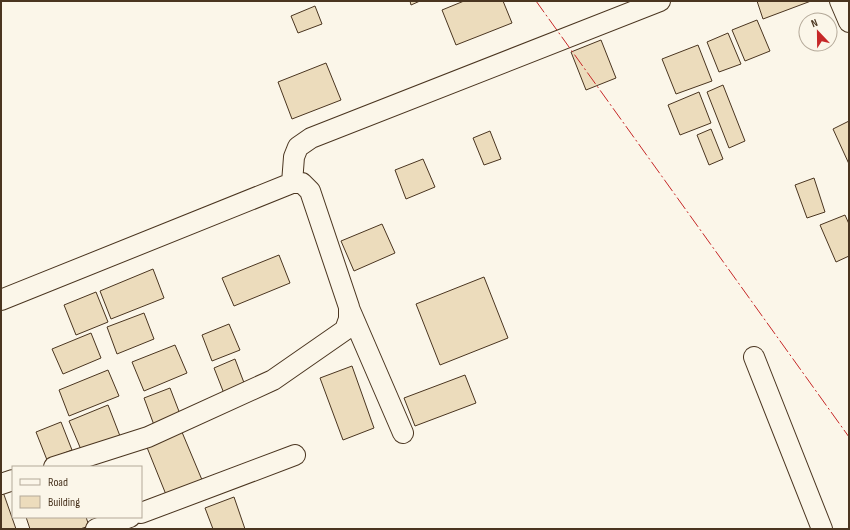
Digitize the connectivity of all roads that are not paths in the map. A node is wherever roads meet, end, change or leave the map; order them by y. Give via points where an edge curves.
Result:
1 (660, 1) edge
2 (840, 1) edge
3 (849, 22) edge
4 (292, 183) junction
5 (1, 300) edge
6 (349, 307) junction
7 (754, 357) dead end
8 (403, 433) dead end
9 (295, 455) dead end
10 (57, 466) edge
11 (12, 480) edge
12 (1, 484) edge
13 (142, 513) edge
14 (127, 518) edge
15 (96, 529) edge
16 (822, 529) edge

1 - 4 street via 311,138 298,147 294,158
2 - 3 street
4 - 5 street
4 - 6 street via 302,183 310,191
6 - 8 street
6 - 10 street via 346,330 273,380 148,437
7 - 16 street
9 - 13 street
11 - 12 street
14 - 15 street

